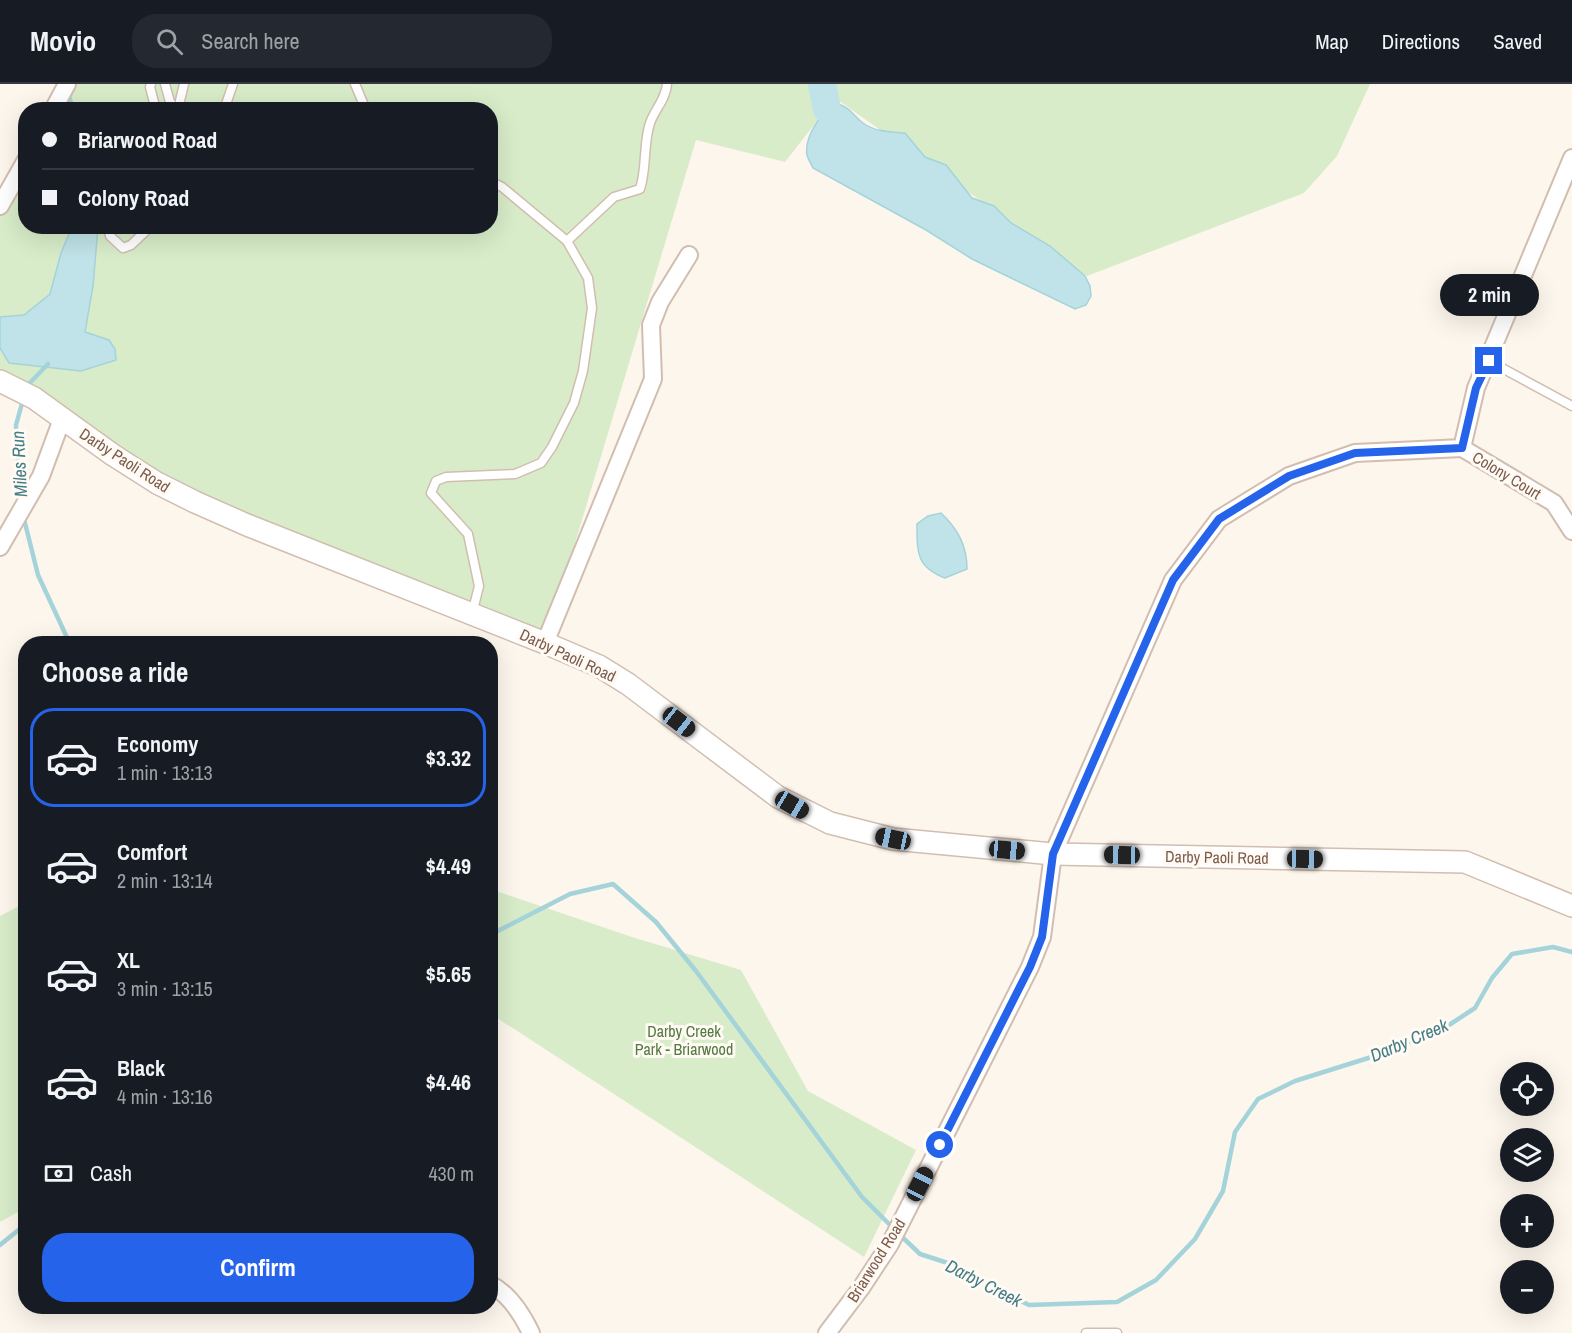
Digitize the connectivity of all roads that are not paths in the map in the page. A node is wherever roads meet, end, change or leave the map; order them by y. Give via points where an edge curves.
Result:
1 (67, 84) edge
2 (151, 84) edge
3 (165, 84) edge
4 (184, 84) edge
5 (233, 84) edge
6 (355, 84) edge
7 (667, 84) edge
8 (57, 102) edge
9 (154, 102) edge
10 (170, 102) edge
11 (179, 102) edge
12 (227, 102) edge
13 (363, 102) edge
14 (1572, 158) edge
15 (18, 174) edge
16 (498, 185) edge
17 (0, 206) edge
18 (110, 234) edge
19 (143, 234) edge
20 (567, 241) junction
21 (689, 255) dead end
22 (1489, 361) junction
23 (0, 381) edge
24 (1572, 406) edge
25 (62, 419) junction
26 (1462, 448) junction
27 (1572, 531) edge
28 (0, 546) edge
29 (472, 614) junction
30 (545, 643) junction
31 (1053, 854) junction
32 (1572, 906) edge
33 (498, 1288) edge
34 (531, 1333) edge
35 (827, 1333) edge
36 (1086, 1333) edge
37 (1117, 1333) edge

1 - 8 street
2 - 9 lane
3 - 10 lane
4 - 11 lane
5 - 12 lane
6 - 13 lane
7 - 20 lane via 647,132 645,173 640,189 614,196
14 - 22 street
15 - 17 street
16 - 20 lane
18 - 19 lane via 123,248
20 - 29 lane via 588,278 592,308 574,403 552,447 541,463 516,474 446,477 436,481 431,493 468,534 479,586
21 - 30 street via 660,302 651,325 653,379
22 - 24 lane
22 - 26 street via 1476,388
23 - 25 street, Darby Paoli Road via 34,398
25 - 28 street via 41,476
25 - 29 street, Darby Paoli Road via 157,483 195,502
26 - 27 street, Colony Court via 1554,503
26 - 31 street, Briarwood Road via 1355,453 1289,476 1219,519 1173,580
29 - 30 street, Darby Paoli Road
30 - 31 street, Darby Paoli Road via 628,684 742,772 805,813 893,839
31 - 32 street, Darby Paoli Road via 1465,862
31 - 35 street, Briarwood Road via 1042,937 1030,967 890,1244
33 - 34 street via 523,1316
36 - 37 lane

